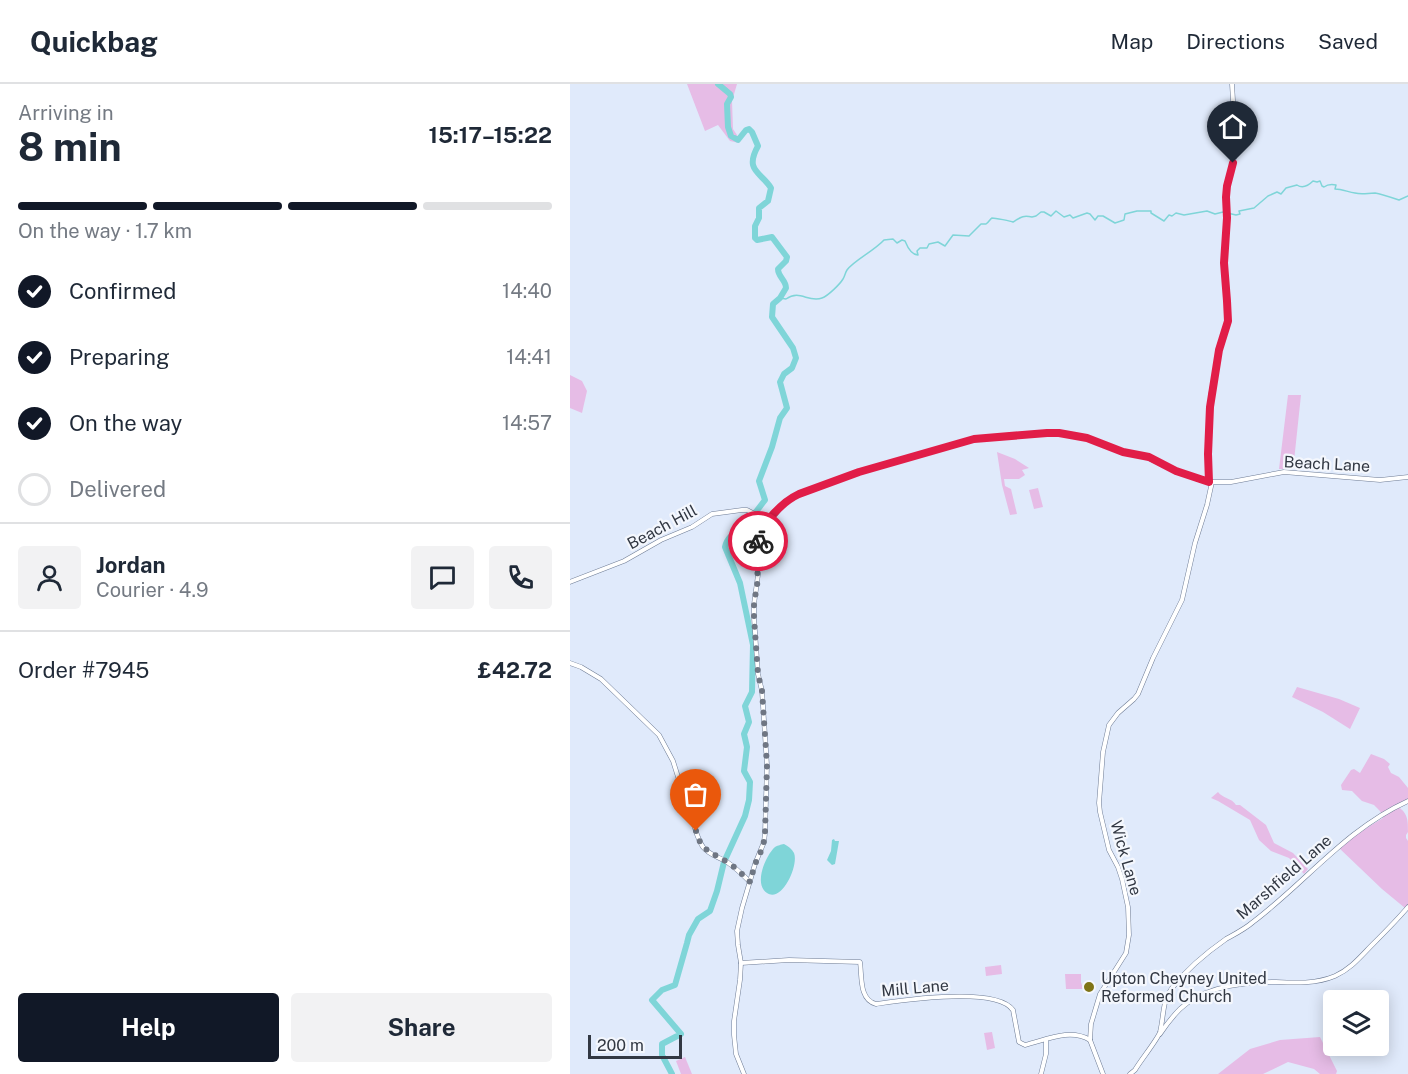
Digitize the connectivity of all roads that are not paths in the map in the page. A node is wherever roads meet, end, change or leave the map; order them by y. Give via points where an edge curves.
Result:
1 (1232, 84) edge
2 (1408, 477) edge
3 (1210, 482) junction
4 (766, 520) junction
5 (570, 582) edge
6 (570, 663) edge
7 (1408, 801) edge
8 (750, 882) junction
9 (1408, 907) edge
10 (741, 963) junction
11 (1159, 1034) junction
12 (1047, 1040) junction
13 (1090, 1040) junction
14 (1135, 1070) junction
15 (1140, 1073) edge
16 (744, 1074) edge
17 (1041, 1074) edge
18 (1103, 1074) edge
19 (1130, 1074) edge

1 - 3 street, Wick Lane via 1236,149 1226,193 1224,263 1228,321 1210,403
2 - 3 street, Beach Lane via 1372,479 1284,472
3 - 4 street via 1149,457 1078,436 1047,433 982,438 808,490 785,502
3 - 13 street, Wick Lane via 1182,600 1138,694 1109,725 1101,772 1100,812 1109,850 1122,879 1129,943 1100,994
4 - 5 street, Beach Hill via 742,510 712,514 624,561
4 - 8 street via 757,546 754,611 767,765 765,833
6 - 8 street via 601,680 659,735 673,761 697,838 706,850
7 - 11 street, Marshfield Lane via 1350,837 1252,923 1186,972 1165,1000
8 - 10 street via 737,931
9 - 11 street via 1360,958 1334,976 1299,983 1245,984 1207,992 1181,1008
10 - 12 street, Mill Lane via 860,962 862,986 871,1003 972,996 1002,1002 1013,1010 1019,1042 1025,1045
10 - 16 street via 734,1035
11 - 14 street, Marshfield Lane
12 - 13 street, Mill Lane via 1075,1034
12 - 17 street
13 - 18 street
14 - 15 street
14 - 19 street, Marshfield Lane

